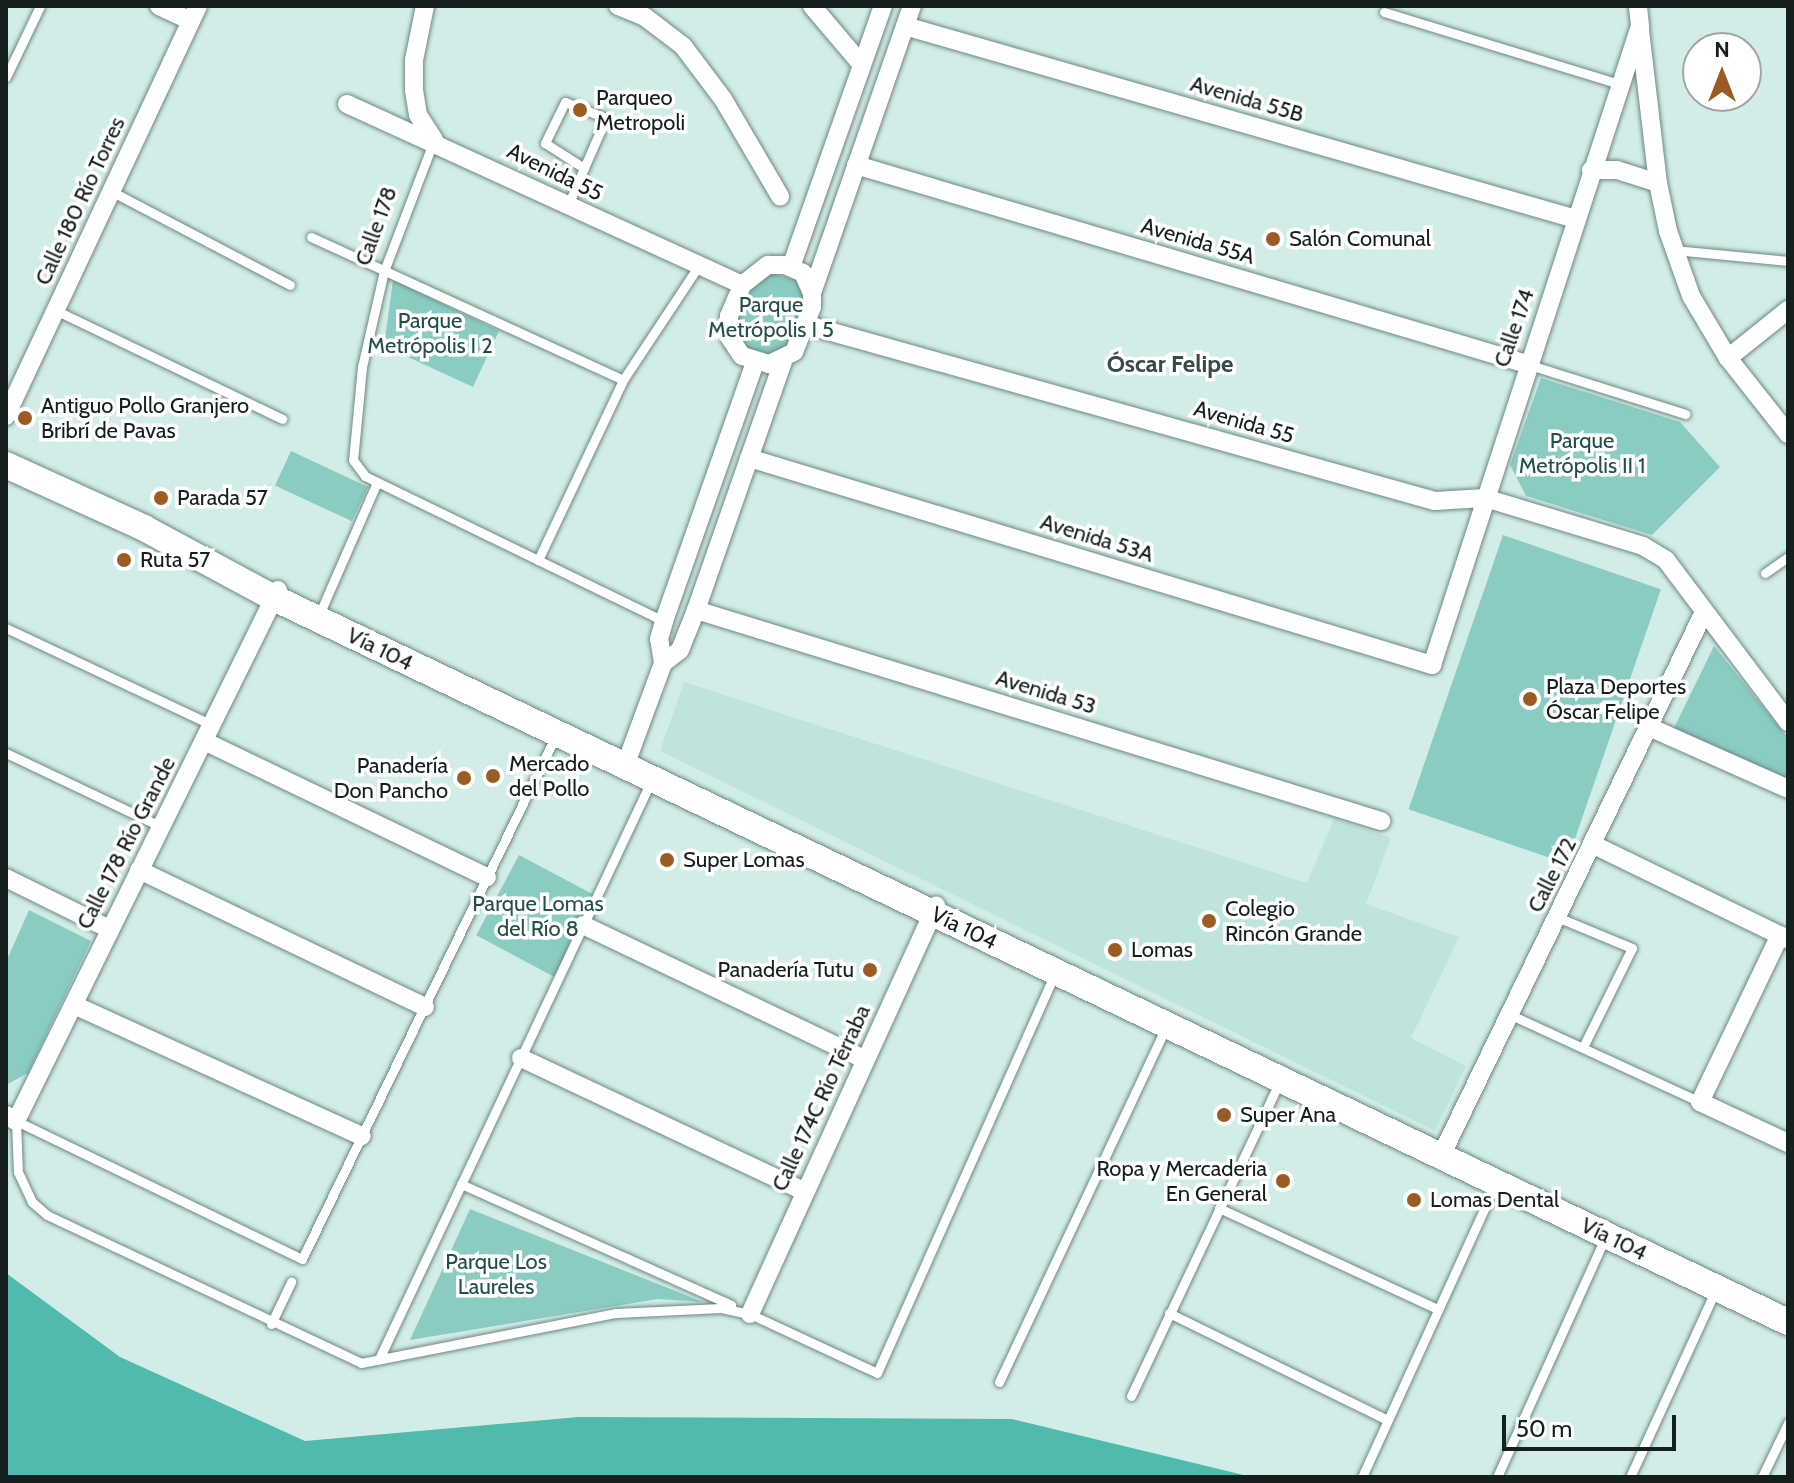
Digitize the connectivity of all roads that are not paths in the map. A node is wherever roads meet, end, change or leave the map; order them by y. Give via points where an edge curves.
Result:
1 (40, 6) edge
2 (159, 6) edge
3 (425, 6) edge
4 (618, 6) edge
5 (812, 6) edge
6 (883, 6) edge
7 (912, 6) edge
8 (1638, 6) edge
9 (1384, 12) dead end
10 (194, 13) edge
11 (905, 26) junction
12 (1640, 26) junction
13 (862, 65) junction
14 (6, 77) edge
15 (1620, 84) junction
16 (347, 104) dead end
17 (434, 140) junction
18 (856, 165) junction
19 (584, 168) junction
20 (1591, 170) junction
21 (1658, 183) junction
22 (111, 191) junction
23 (780, 196) dead end
24 (568, 205) junction
25 (1576, 219) junction
26 (311, 237) dead end
27 (1674, 250) junction
28 (1788, 261) edge
29 (791, 267) junction
30 (697, 268) junction
31 (384, 271) junction
32 (290, 285) dead end
33 (742, 285) junction
34 (812, 293) junction
35 (55, 310) junction
36 (1788, 310) edge
37 (807, 325) junction
38 (1728, 358) junction
39 (783, 362) junction
40 (755, 363) junction
41 (1527, 364) junction
42 (623, 380) junction
43 (1685, 414) dead end
44 (6, 416) edge
45 (282, 419) dead end
46 (1788, 434) edge
47 (749, 458) junction
48 (6, 465) edge
49 (377, 482) junction
50 (1485, 498) junction
51 (1788, 557) edge
52 (538, 560) junction
53 (1765, 573) dead end
54 (277, 593) junction
55 (322, 608) junction
56 (696, 610) junction
57 (1703, 614) junction
58 (664, 621) junction
59 (6, 628) edge
60 (663, 663) junction
61 (1432, 665) joint
62 (1788, 722) edge
63 (1649, 727) junction
64 (208, 733) junction
65 (557, 733) junction
66 (6, 753) edge
67 (628, 760) junction
68 (652, 779) junction
69 (1788, 789) edge
70 (1381, 821) dead end
71 (160, 826) junction
72 (1594, 845) junction
73 (139, 870) junction
74 (487, 877) junction
75 (6, 878) edge
76 (935, 908) junction
77 (1557, 917) junction
78 (583, 925) junction
79 (109, 929) junction
80 (1784, 937) edge
81 (1055, 972) junction
82 (74, 1005) junction
83 (425, 1007) junction
84 (1511, 1015) junction
85 (1167, 1025) junction
86 (1583, 1047) junction
87 (521, 1058) junction
88 (864, 1059) junction
89 (1281, 1080) junction
90 (1700, 1102) junction
91 (11, 1118) edge
92 (362, 1136) junction
93 (1788, 1143) edge
94 (1444, 1151) junction
95 (1496, 1183) junction
96 (461, 1184) junction
97 (804, 1191) junction
98 (1219, 1208) junction
99 (1607, 1235) junction
100 (291, 1282) dead end
101 (1716, 1287) junction
102 (1438, 1309) junction
103 (1788, 1309) edge
104 (1169, 1313) junction
105 (750, 1314) junction
106 (1788, 1322) edge
107 (271, 1324) junction
108 (379, 1359) junction
109 (999, 1382) dead end
110 (1131, 1396) dead end
111 (1387, 1420) junction
112 (1788, 1423) edge
113 (1362, 1477) edge
114 (1497, 1477) edge
115 (1630, 1477) edge
116 (1762, 1477) edge

1 - 14 lane
2 - 10 street
3 - 17 street via 414,90 418,115
4 - 23 street via 645,17 683,46 723,99
5 - 13 street
6 - 13 street
7 - 11 street
8 - 12 street, Calle 174
9 - 15 lane
10 - 22 street, Calle 180 Río Torres
11 - 18 street
11 - 25 street, Avenida 55B
12 - 15 street, Calle 174
12 - 21 street
13 - 29 street
15 - 20 street, Calle 174
16 - 17 street, Avenida 55
17 - 24 street, Avenida 55
17 - 31 lane, Calle 178
18 - 34 street
18 - 41 street, Avenida 55A
19 - 19 lane via 545,143 565,102 606,118
19 - 24 lane
20 - 21 street via 1617,170
20 - 25 street, Calle 174
21 - 27 street
22 - 32 lane
22 - 35 street, Calle 180 Río Torres
24 - 30 street, Avenida 55
25 - 41 street, Calle 174
26 - 31 lane
27 - 28 lane
27 - 38 street via 1691,296
29 - 33 street via 768,265
29 - 34 street via 803,273
30 - 33 street, Avenida 55
30 - 42 lane
31 - 42 lane
31 - 49 lane, Calle 178 via 362,367 352,446 357,468
33 - 40 street via 729,316 730,338 742,356
34 - 37 street
35 - 44 street, Calle 180 Río Torres
35 - 45 lane
36 - 38 street
37 - 39 street
37 - 50 street, Avenida 55 via 1435,501
38 - 46 street
39 - 40 street
39 - 47 street
40 - 58 street
41 - 43 lane
41 - 50 street, Calle 174
42 - 52 lane
47 - 56 street
47 - 61 street, Avenida 53A
48 - 54 main road, Vía 104
49 - 52 lane
49 - 55 lane
50 - 57 street, Avenida 55 via 1643,546 1666,560
50 - 61 street, Calle 174
51 - 53 lane
52 - 58 lane
54 - 55 main road, Vía 104
54 - 64 street, Calle 178 Río Grande
54 - 65 main road, Vía 104
55 - 67 main road, Vía 104
56 - 60 street via 680,650
56 - 70 street, Avenida 53
57 - 62 street
57 - 63 street, Calle 172
58 - 60 street via 659,639
59 - 64 lane
60 - 67 street
63 - 69 street
63 - 72 street, Calle 172
64 - 71 street, Calle 178 Río Grande
64 - 74 street
65 - 67 main road, Vía 104
65 - 74 lane
66 - 71 lane
67 - 68 main road, Vía 104
67 - 76 main road, Vía 104
68 - 76 main road, Vía 104
68 - 78 lane
71 - 73 street, Calle 178 Río Grande
72 - 77 street, Calle 172
72 - 80 street
73 - 79 street, Calle 178 Río Grande
73 - 83 street
74 - 83 lane
75 - 79 street
76 - 81 main road, Vía 104
76 - 88 street, Calle 174C Río Térraba
76 - 94 main road, Vía 104
77 - 84 street, Calle 172
77 - 86 lane via 1632,948
78 - 87 lane
78 - 88 street
79 - 82 street, Calle 178 Río Grande
80 - 90 street
81 - 85 main road, Vía 104
81 - 105 lane via 877,1373
82 - 91 street, Calle 178 Río Grande
82 - 92 street
83 - 92 lane
84 - 86 lane
84 - 94 street, Calle 172
85 - 89 main road, Vía 104
85 - 109 lane
86 - 90 lane
87 - 96 lane
87 - 97 street
88 - 97 street, Calle 174C Río Térraba
89 - 94 main road, Vía 104
89 - 98 lane
90 - 93 street
91 - 92 lane via 302,1259
91 - 107 lane via 18,1172 32,1202 47,1215
94 - 95 main road, Vía 104
94 - 103 main road, Vía 104
95 - 99 main road, Vía 104
95 - 102 lane
96 - 105 lane
96 - 108 lane
97 - 105 street, Calle 174C Río Térraba
98 - 102 lane
98 - 104 lane
99 - 101 main road, Vía 104
99 - 114 lane
100 - 107 lane
101 - 106 main road, Vía 104
101 - 115 lane
102 - 111 lane
104 - 110 lane
104 - 111 lane
105 - 108 lane via 721,1308 616,1313
107 - 108 lane via 348,1360
111 - 113 lane
112 - 116 lane

